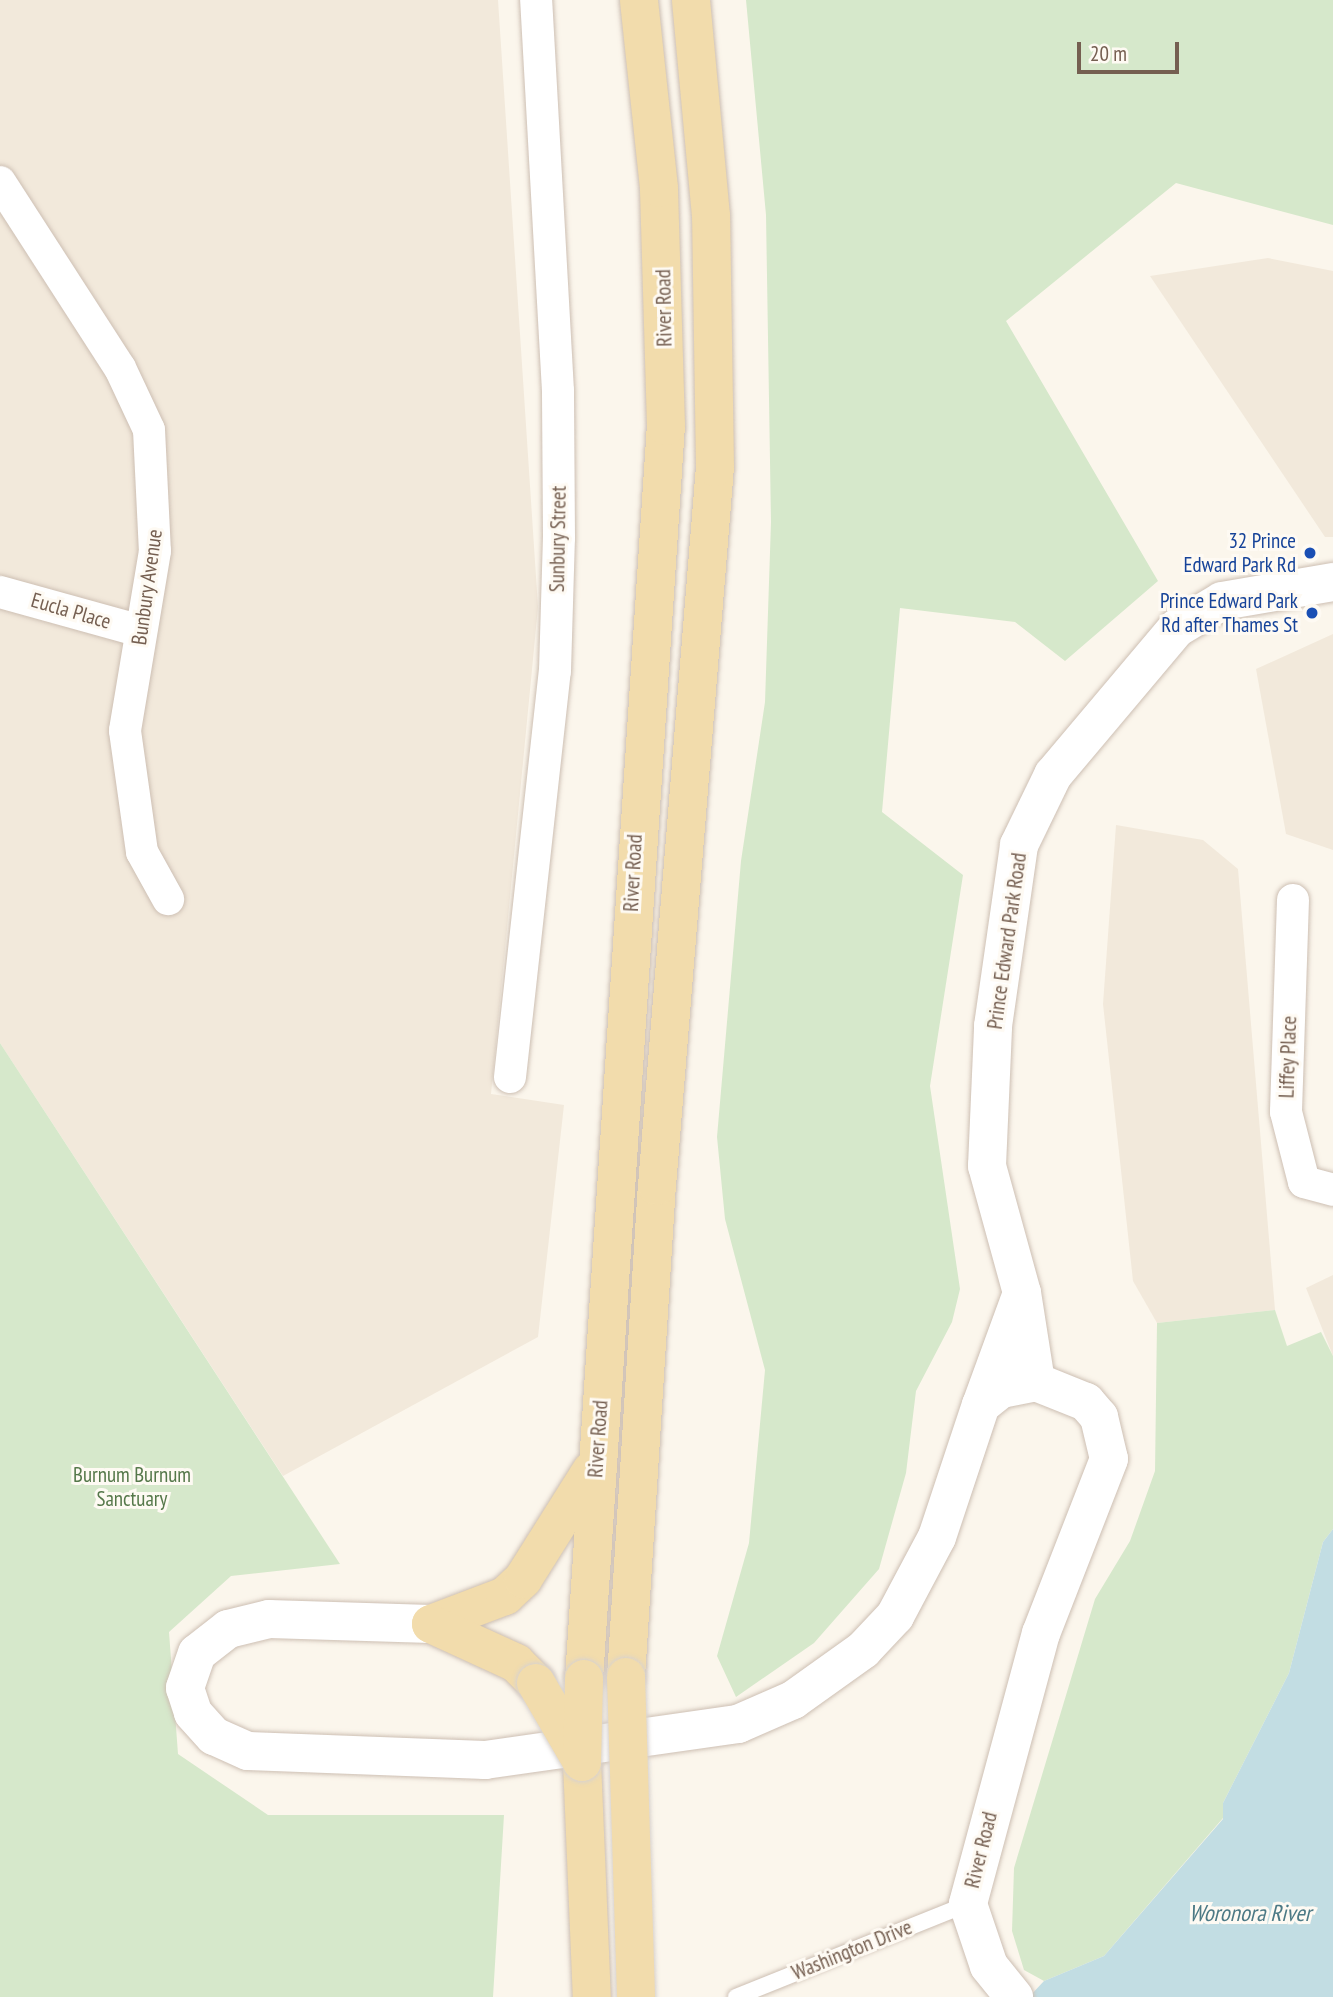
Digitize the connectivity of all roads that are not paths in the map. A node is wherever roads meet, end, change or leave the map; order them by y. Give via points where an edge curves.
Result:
1 (536, 0) edge
2 (639, 0) edge
3 (691, 0) edge
4 (0, 182) edge
5 (1333, 582) edge
6 (0, 592) edge
7 (141, 631) junction
8 (168, 899) dead end
9 (1293, 900) dead end
10 (510, 1077) dead end
11 (1333, 1190) edge
12 (1022, 1293) junction
13 (1037, 1382) junction
14 (1086, 1402) junction
15 (981, 1405) junction
16 (596, 1461) junction
17 (431, 1624) junction
18 (582, 1762) junction
19 (968, 1904) junction
20 (593, 1997) edge
21 (636, 1997) edge
22 (736, 1997) edge
23 (1014, 1997) edge

1 - 10 street, Sunbury Street via 558,377 559,538 555,671
2 - 16 main road, River Road via 659,188 666,426
3 - 21 main road, River Road, bridge via 712,229 715,467 657,1186 626,1677
4 - 7 street, Bunbury Avenue via 120,368 149,429 155,551
5 - 12 street, Prince Edward Park Road via 1222,601 1177,628 1053,775 1019,845 993,1026 988,1166
6 - 7 street, Eucla Place
7 - 8 street, Bunbury Avenue via 125,731 129,790 142,852
9 - 11 street, Liffey Place via 1286,1112 1304,1182
12 - 13 street, Prince Edward Park Road
12 - 14 street, River Road
12 - 15 street
13 - 14 street
13 - 15 street via 1002,1388
14 - 19 street, River Road via 1099,1417 1109,1460 1041,1633
15 - 17 street via 937,1537 895,1616 863,1650 793,1700 738,1724 485,1760 248,1751 214,1736 193,1713 186,1688 197,1653 228,1629 268,1619
16 - 17 main road via 523,1579 505,1596
16 - 18 main road, River Road, bridge
17 - 18 main road, bridge via 516,1663 536,1683
18 - 20 main road, River Road
19 - 22 lane, Washington Drive
19 - 23 street, River Road via 989,1966

